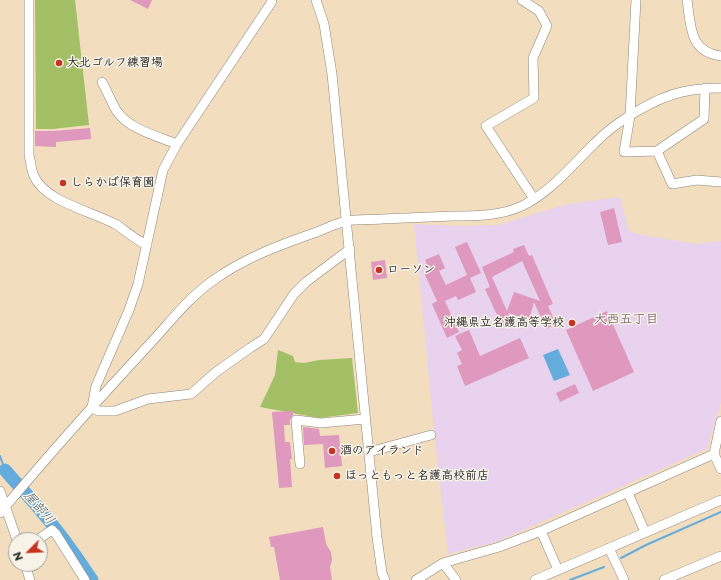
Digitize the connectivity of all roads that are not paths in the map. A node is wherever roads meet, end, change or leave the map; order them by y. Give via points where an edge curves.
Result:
1 (28, 0) edge
2 (272, 0) edge
3 (316, 0) edge
4 (522, 0) edge
5 (636, 0) edge
6 (687, 0) edge
7 (721, 56) edge
8 (102, 82) dead end
9 (705, 88) junction
10 (721, 88) edge
11 (630, 116) junction
12 (177, 144) junction
13 (657, 151) junction
14 (721, 182) edge
15 (534, 199) junction
16 (347, 221) junction
17 (147, 245) junction
18 (350, 250) junction
19 (92, 408) junction
20 (365, 419) junction
21 (720, 426) edge
22 (431, 435) dead end
23 (368, 452) junction
24 (714, 454) junction
25 (300, 464) dead end
26 (721, 469) edge
27 (0, 491) edge
28 (628, 493) junction
29 (721, 500) edge
30 (3, 510) edge
31 (541, 531) junction
32 (13, 532) edge
33 (645, 532) junction
34 (48, 533) edge
35 (609, 548) junction
36 (721, 556) edge
37 (443, 563) junction
38 (558, 570) junction
39 (85, 580) edge
40 (385, 580) edge
41 (416, 580) edge
42 (456, 580) edge
43 (535, 580) edge
44 (624, 580) edge
45 (664, 580) edge

1 - 17 street via 30,155 34,176 47,192 116,225
2 - 12 street
3 - 16 street via 324,24 332,74
4 - 15 street via 539,11 547,26 532,58 534,98 486,126
5 - 11 street
6 - 7 street via 696,44 711,55
8 - 12 street via 117,111 127,122
9 - 10 street
9 - 11 street via 668,96
9 - 13 street via 704,119
11 - 13 street via 624,152
11 - 15 street via 612,128
12 - 17 street via 163,170
13 - 14 street via 672,184 697,180
15 - 16 street via 507,212 486,216
16 - 18 street
16 - 19 street via 252,256 209,284 171,321
17 - 19 street via 138,284 96,386
18 - 19 street via 316,274 294,294 264,339 216,372 191,394 148,399 115,411 99,411
18 - 20 street
19 - 30 street
20 - 23 street
20 - 25 street via 321,423 296,420
21 - 24 street
22 - 23 street
23 - 40 street via 376,537
24 - 26 street
24 - 28 street
27 - 30 street
28 - 31 street
28 - 33 street
29 - 33 street
30 - 32 street
31 - 37 street via 499,547
31 - 38 street
33 - 35 street
34 - 39 street via 52,530 56,534
35 - 38 street
35 - 44 street
36 - 45 street
37 - 41 street
37 - 42 street
38 - 43 street

